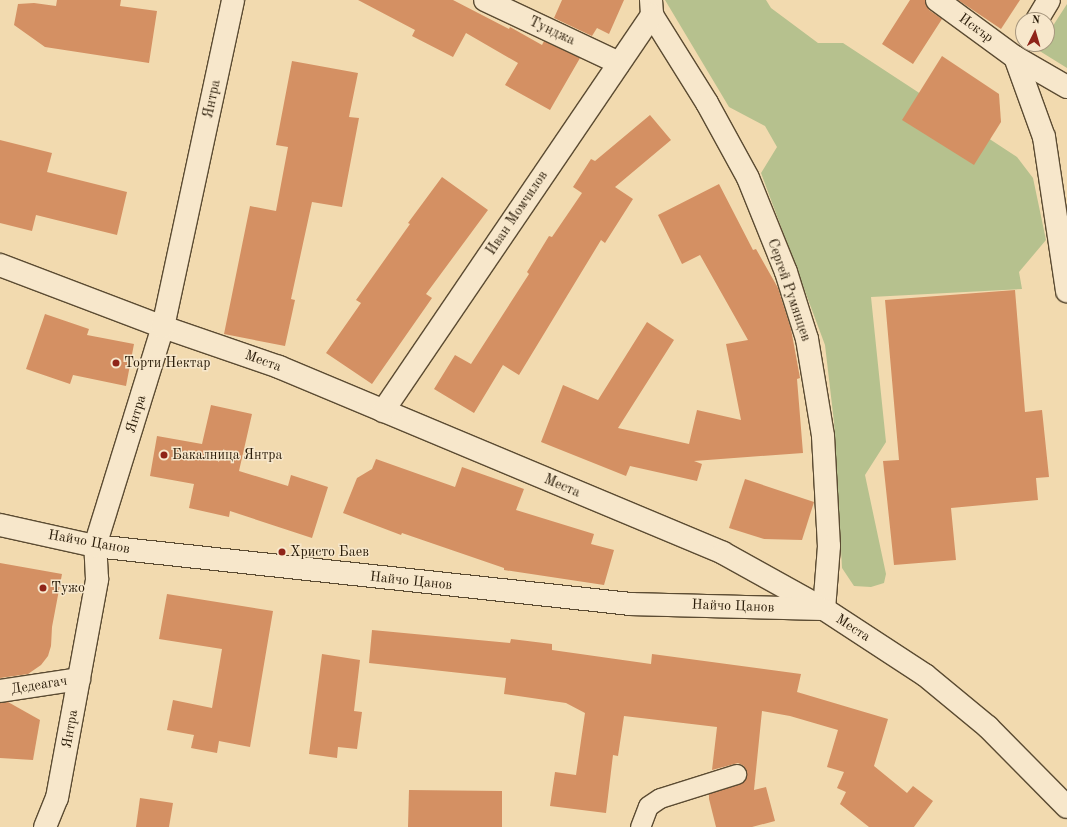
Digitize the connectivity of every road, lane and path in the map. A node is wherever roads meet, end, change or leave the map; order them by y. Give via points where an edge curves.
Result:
1 (233, 0) edge
2 (485, 0) edge
3 (937, 0) edge
4 (1049, 0) edge
5 (652, 7) edge
6 (1042, 12) edge
7 (1015, 48) edge
8 (1020, 52) edge
9 (1022, 52) edge
10 (619, 63) junction
11 (1067, 87) edge
12 (0, 265) edge
13 (1067, 291) edge
14 (163, 327) junction
15 (383, 411) junction
16 (0, 525) edge
17 (95, 546) junction
18 (824, 609) junction
19 (79, 679) junction
20 (0, 692) edge
21 (736, 774) dead end
22 (1067, 807) edge
23 (45, 827) edge
24 (640, 827) edge

1 - 14 street, Янтра
2 - 10 street, Тунджа
3 - 7 street, Искър
4 - 6 street
5 - 10 street, Иван Момчилов
5 - 18 street, Сергей Румянцев via 748,178 786,272 807,339 823,436 829,546
8 - 13 street via 1044,137
9 - 11 street, Искър
10 - 15 street, Иван Момчилов
12 - 14 street, Места
14 - 15 street, Места via 279,367
14 - 17 street, Янтра
15 - 18 street, Места via 723,552
16 - 17 street, Найчо Цанов
17 - 18 street, Найчо Цанов via 631,604
17 - 19 street, Янтра via 97,579
18 - 22 street, Места via 925,675 988,727
19 - 20 street, Дедеагач
19 - 23 street, Янтра via 57,798
21 - 24 lane via 660,798 648,806

